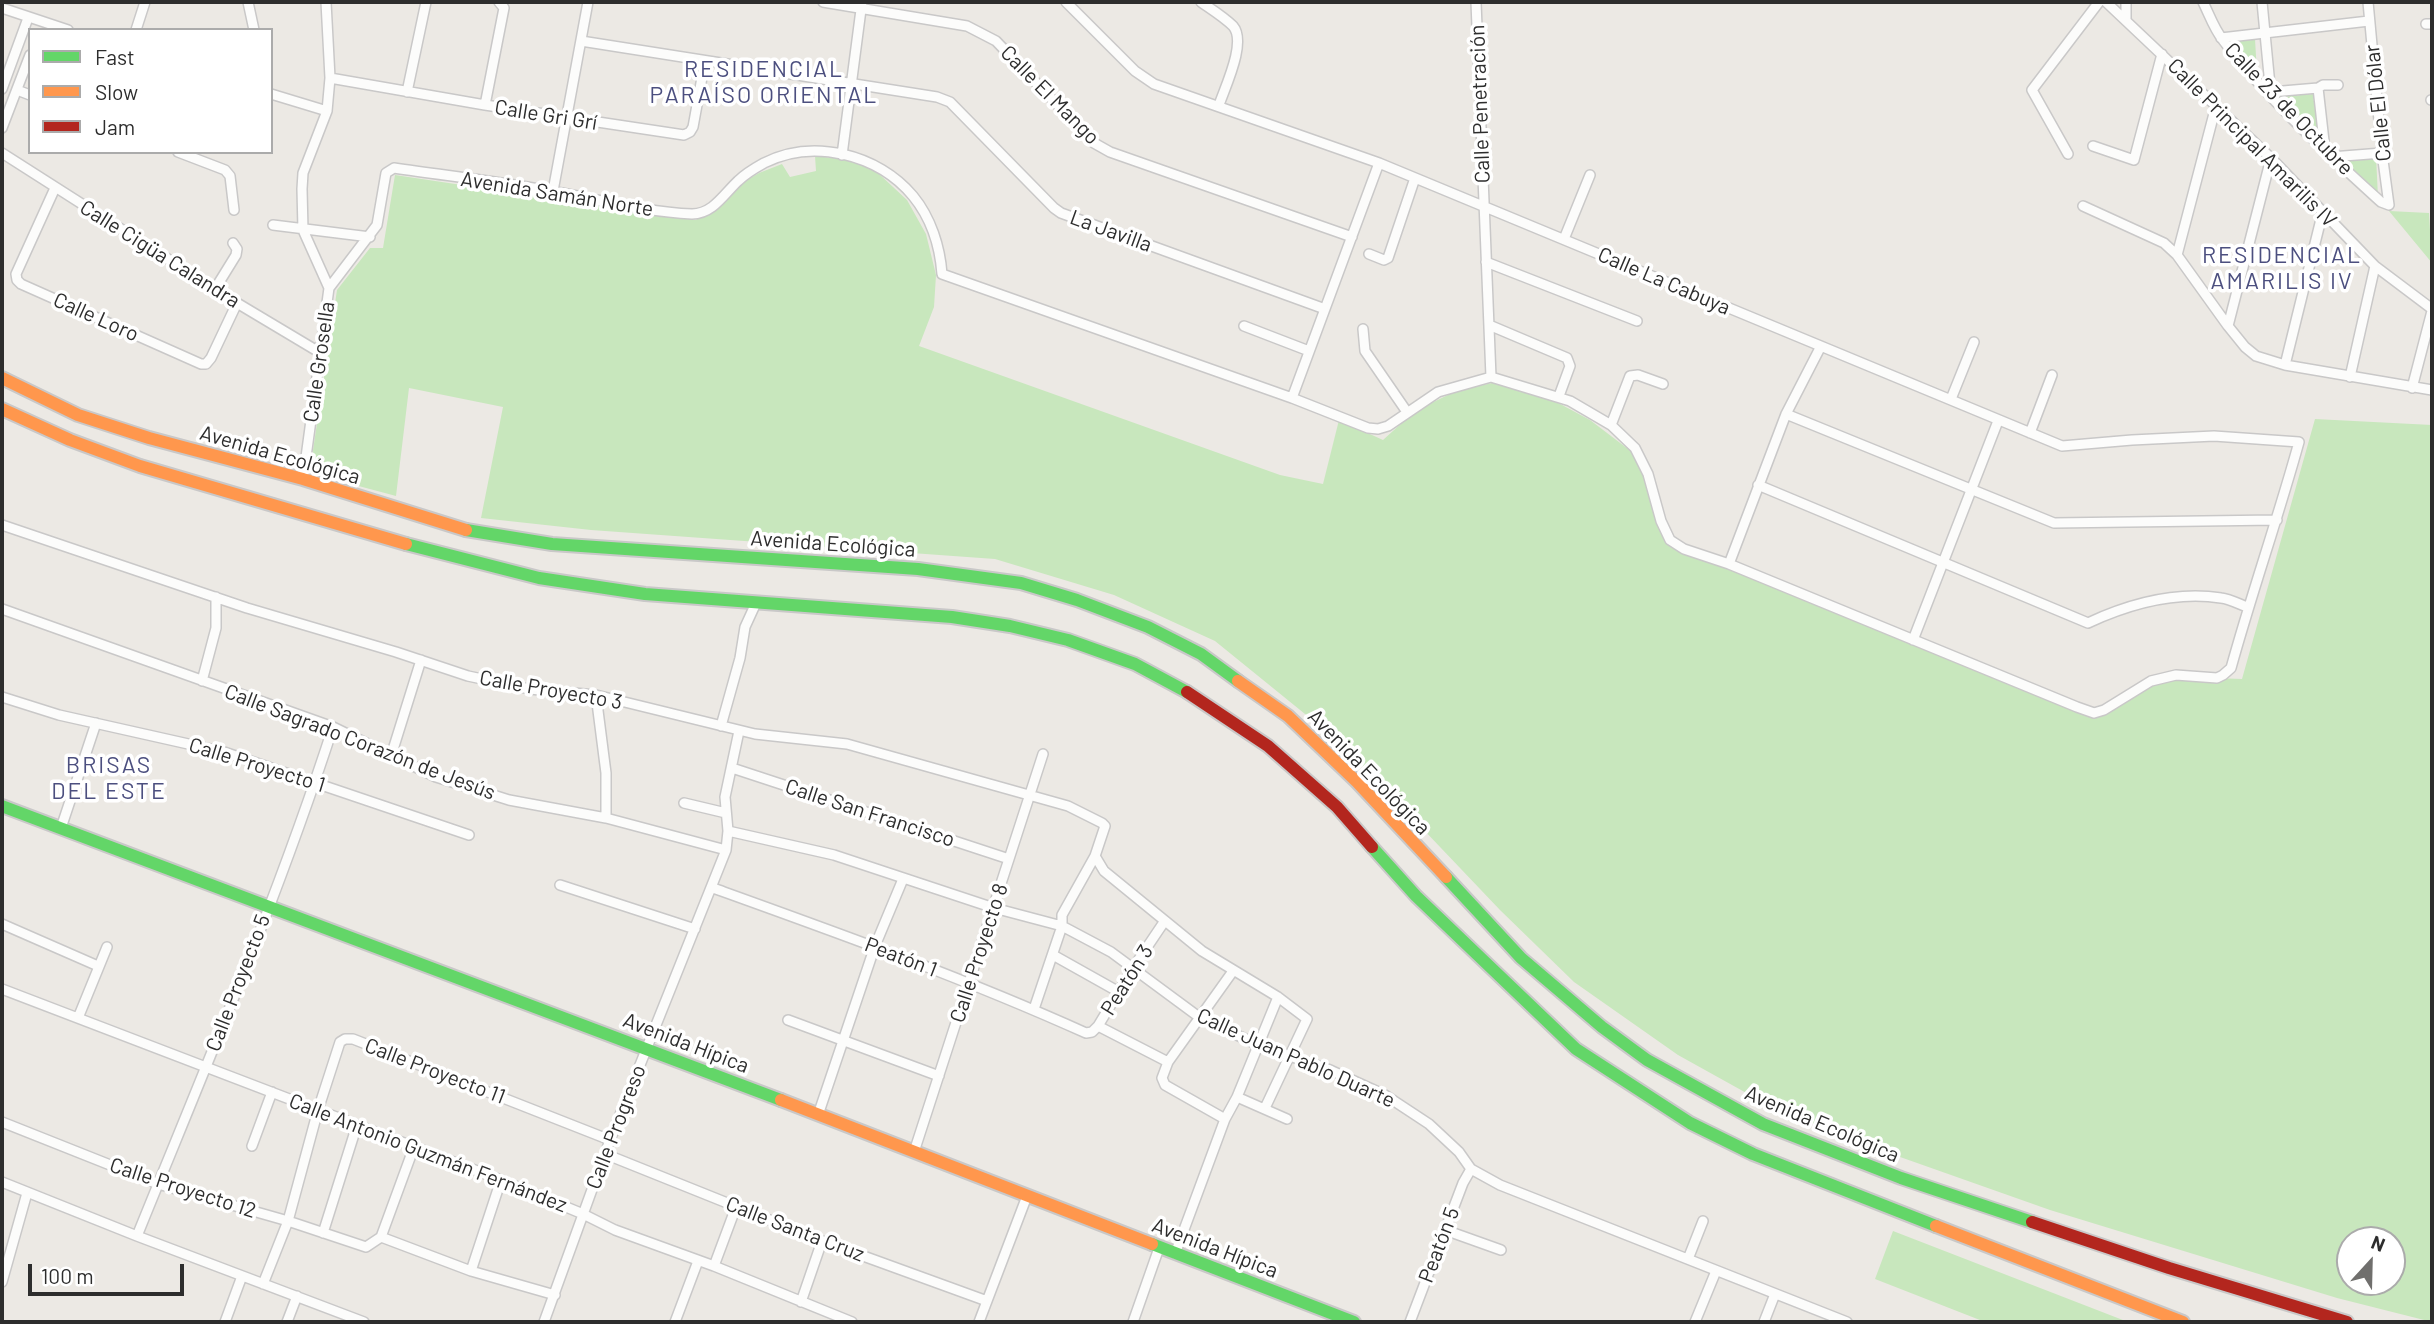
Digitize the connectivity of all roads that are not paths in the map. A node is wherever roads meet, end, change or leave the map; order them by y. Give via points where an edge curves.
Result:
1 (145, 2) edge
2 (248, 2) edge
3 (326, 2) edge
4 (426, 2) edge
5 (499, 2) edge
6 (588, 2) edge
7 (823, 2) edge
8 (1066, 2) edge
9 (1201, 2) edge
10 (1476, 2) edge
11 (2099, 2) edge
12 (2106, 2) edge
13 (2126, 2) edge
14 (2203, 2) edge
15 (2262, 2) edge
16 (2368, 2) edge
17 (862, 5) edge
18 (2, 8) edge
19 (28, 18) junction
20 (2126, 19) junction
21 (2369, 21) junction
22 (40, 26) edge
23 (137, 28) edge
24 (254, 28) edge
25 (2265, 33) junction
26 (2221, 38) junction
27 (581, 41) junction
28 (2162, 54) junction
29 (28, 60) edge
30 (705, 61) junction
31 (330, 78) junction
32 (850, 85) junction
33 (2338, 85) dead end
34 (2318, 88) junction
35 (2, 89) edge
36 (17, 90) junction
37 (407, 92) junction
38 (28, 94) edge
39 (2271, 94) junction
40 (273, 95) edge
41 (485, 105) junction
42 (1219, 105) junction
43 (2216, 106) junction
44 (327, 111) junction
45 (566, 118) junction
46 (2, 128) edge
47 (2094, 146) dead end
48 (2, 153) edge
49 (2382, 153) junction
50 (183, 154) edge
51 (2068, 154) dead end
52 (2328, 154) junction
53 (842, 155) junction
54 (2271, 158) junction
55 (1379, 163) junction
56 (1590, 175) dead end
57 (1415, 178) junction
58 (55, 188) junction
59 (553, 191) junction
60 (2389, 205) joint
61 (1484, 206) junction
62 (2083, 206) dead end
63 (234, 210) dead end
64 (2323, 211) junction
65 (272, 225) dead end
66 (303, 230) junction
67 (370, 237) junction
68 (1352, 237) junction
69 (1564, 239) junction
70 (233, 243) dead end
71 (1369, 254) dead end
72 (2177, 255) junction
73 (1486, 262) junction
74 (2375, 266) junction
75 (329, 288) junction
76 (215, 289) junction
77 (237, 303) junction
78 (1325, 309) junction
79 (2432, 310) edge
80 (1637, 321) dead end
81 (1489, 325) junction
82 (1244, 326) dead end
83 (2228, 326) junction
84 (1363, 329) dead end
85 (1973, 342) dead end
86 (1821, 346) junction
87 (1309, 351) junction
88 (319, 352) junction
89 (2286, 365) junction
90 (2052, 375) dead end
91 (1491, 377) junction
92 (2350, 377) junction
93 (2, 378) edge
94 (1663, 384) dead end
95 (2412, 388) junction
96 (2432, 390) edge
97 (1559, 396) junction
98 (1292, 398) junction
99 (1951, 399) junction
100 (2, 409) edge
101 (1407, 412) junction
102 (1786, 414) junction
103 (1998, 421) junction
104 (1611, 425) junction
105 (2030, 433) junction
106 (303, 479) junction
107 (1758, 485) junction
108 (1971, 490) junction
109 (2277, 520) junction
110 (2, 525) edge
111 (1944, 562) junction
112 (1729, 564) junction
113 (216, 597) junction
114 (756, 603) junction
115 (2247, 607) junction
116 (2, 609) edge
117 (1913, 640) junction
118 (421, 660) junction
119 (202, 681) junction
120 (596, 695) junction
121 (2, 697) edge
122 (96, 723) junction
123 (722, 726) junction
124 (333, 727) junction
125 (739, 731) junction
126 (1043, 754) dead end
127 (391, 756) junction
128 (732, 768) junction
129 (315, 782) junction
130 (1030, 797) junction
131 (684, 803) dead end
132 (2, 808) edge
133 (726, 813) junction
134 (606, 818) junction
135 (61, 828) junction
136 (728, 831) junction
137 (469, 835) dead end
138 (726, 850) junction
139 (1095, 856) junction
140 (1009, 859) junction
141 (903, 879) junction
142 (560, 885) dead end
143 (713, 888) junction
144 (269, 905) junction
145 (994, 908) junction
146 (1164, 922) junction
147 (2, 924) edge
148 (1062, 926) junction
149 (695, 929) junction
150 (875, 946) junction
151 (107, 947) dead end
152 (1053, 956) junction
153 (99, 966) junction
154 (1133, 968) junction
155 (1233, 971) junction
156 (970, 984) junction
157 (2, 989) edge
158 (1119, 992) junction
159 (1278, 997) junction
160 (1034, 1009) junction
161 (1199, 1017) junction
162 (78, 1018) junction
163 (788, 1020) dead end
164 (1098, 1026) junction
165 (1086, 1033) joint
166 (843, 1040) junction
167 (1258, 1045) junction
168 (647, 1048) junction
169 (1290, 1058) junction
170 (1168, 1062) junction
171 (206, 1066) junction
172 (939, 1076) junction
173 (272, 1092) junction
174 (1237, 1097) junction
175 (1265, 1108) junction
176 (318, 1110) junction
177 (818, 1115) junction
178 (1226, 1119) junction
179 (1287, 1119) dead end
180 (2, 1122) edge
181 (357, 1125) junction
182 (610, 1140) junction
183 (252, 1146) dead end
184 (414, 1147) junction
185 (914, 1152) junction
186 (605, 1154) junction
187 (1471, 1169) junction
188 (501, 1180) junction
189 (2, 1182) edge
190 (159, 1184) junction
191 (27, 1193) junction
192 (1027, 1196) junction
193 (736, 1207) junction
194 (583, 1214) junction
195 (288, 1221) junction
196 (1703, 1221) dead end
197 (1445, 1230) junction
198 (323, 1233) junction
199 (137, 1236) junction
200 (382, 1237) junction
201 (822, 1241) junction
202 (1159, 1248) junction
203 (1501, 1250) dead end
204 (1175, 1254) junction
205 (1688, 1259) junction
206 (698, 1261) junction
207 (714, 1266) junction
208 (1716, 1270) junction
209 (471, 1271) junction
210 (242, 1276) junction
211 (2, 1282) edge
212 (263, 1284) junction
213 (1775, 1294) junction
214 (555, 1295) junction
215 (297, 1296) junction
216 (987, 1301) junction
217 (801, 1302) junction
218 (225, 1322) edge
219 (287, 1322) edge
220 (364, 1322) edge
221 (544, 1322) edge
222 (676, 1322) edge
223 (852, 1322) edge
224 (979, 1322) edge
225 (1133, 1322) edge
226 (1354, 1322) edge
227 (1410, 1322) edge
228 (1695, 1322) edge
229 (1764, 1322) edge
230 (1847, 1322) edge
231 (2183, 1322) edge
232 (2347, 1322) edge

1 - 23 street
2 - 24 street
3 - 31 street, Calle Grosella
4 - 37 street
5 - 41 street via 504,8
6 - 27 street
7 - 17 street, Calle El Mango
8 - 42 street, Calle La Cabuya via 1143,78
9 - 42 street via 1234,26 1239,36
10 - 61 street, Calle Penetración
11 - 51 street via 2032,90
12 - 20 street, Calle Principal Amarilis IV
13 - 20 street
14 - 26 street, Calle 23 de Octubre
15 - 25 street
16 - 21 street, Calle El Dólar
17 - 32 street
17 - 68 street, Calle El Mango via 983,32 1094,143 1110,152
18 - 19 street
19 - 22 street
19 - 35 street
20 - 28 street, Calle Principal Amarilis IV
21 - 25 street
21 - 49 street, Calle El Dólar
25 - 26 street
25 - 39 street
26 - 39 street, Calle 23 de Octubre
27 - 30 street, La Javilla
27 - 45 street
28 - 43 street, Calle Principal Amarilis IV
28 - 47 street via 2134,160
29 - 36 street
30 - 32 street, La Javilla
30 - 45 street, Calle Gri Grí via 693,127 684,135
31 - 37 street, Calle Gri Grí
31 - 44 street, Calle Grosella
32 - 53 street
32 - 78 street, La Javilla via 950,102 1061,213
33 - 34 street
34 - 39 street
34 - 52 street
36 - 38 street
36 - 46 street
37 - 41 street, Calle Gri Grí
39 - 52 street, Calle 23 de Octubre
40 - 44 street
41 - 45 street, Calle Gri Grí
42 - 55 street, Calle La Cabuya
43 - 54 street, Calle Principal Amarilis IV
43 - 72 street
44 - 66 street, Calle Grosella via 303,173
45 - 59 street
48 - 58 street, Calle Cigüa Calandra
49 - 52 street
49 - 60 street, Calle El Dólar
50 - 63 street via 225,170 230,176
52 - 60 street, Calle 23 de Octubre
53 - 59 street, Avenida Samán Norte via 816,150 765,163 740,178 701,214
53 - 98 street, Avenida Samán Norte via 880,168 913,196 934,234 942,274
54 - 64 street, Calle Principal Amarilis IV
54 - 83 street
55 - 57 street, Calle La Cabuya
55 - 68 street
56 - 69 street
57 - 61 street, Calle La Cabuya
57 - 71 street via 1388,258
58 - 76 street, Calle Cigüa Calandra
58 - 77 street, Calle Loro via 16,274 21,284 201,364 211,358
59 - 67 street, Avenida Samán Norte via 394,168 386,173 377,225
61 - 69 street, Calle La Cabuya
61 - 73 street, Calle Penetración
62 - 72 street via 2164,243
64 - 74 street, Calle Principal Amarilis IV
64 - 89 street
65 - 66 street
66 - 67 street
66 - 75 street, Calle Grosella
67 - 75 street, Avenida Samán Norte
68 - 78 street
69 - 86 street, Calle La Cabuya
70 - 76 street via 236,255
72 - 83 street
73 - 80 street
73 - 81 street, Calle Penetración
74 - 79 street, Calle Principal Amarilis IV
74 - 92 street
75 - 88 street, Calle Grosella
76 - 77 street, Calle Cigüa Calandra
77 - 88 street, Calle Cigüa Calandra
78 - 87 street
79 - 95 street
81 - 91 street, Calle Penetración
81 - 97 street via 1567,358 1570,366
82 - 87 street
83 - 89 street via 2256,356
84 - 101 street via 1365,351
85 - 99 street
86 - 99 street, Calle La Cabuya
86 - 102 street
87 - 98 street
88 - 106 street, Calle Grosella
89 - 92 street
90 - 105 street
91 - 97 street
91 - 101 street via 1438,392
92 - 95 street
93 - 106 main road, Avenida Ecológica via 78,415
94 - 104 street via 1630,376
95 - 96 street
97 - 104 street
98 - 101 street via 1368,428 1388,426
99 - 103 street, Calle La Cabuya
100 - 114 main road via 140,466 464,561 645,594
102 - 107 street
102 - 108 street
103 - 105 street, Calle La Cabuya
103 - 108 street
104 - 112 street via 1635,448 1670,540
105 - 109 street, Calle La Cabuya via 2062,446 2214,436 2299,442
106 - 232 main road, Avenida Ecológica via 468,531 552,544 965,574 1021,583 1148,627 1201,654 1288,716 1357,782 1521,958 1647,1060 1763,1124 1901,1178
107 - 111 street
107 - 112 street
108 - 109 street via 2054,523
108 - 111 street
109 - 115 street
110 - 113 street, Calle Proyecto 3
111 - 115 street via 2088,623 2147,601 2223,598
111 - 117 street
112 - 117 street
113 - 118 street, Calle Proyecto 3
113 - 119 street via 216,628
114 - 123 street via 745,627
114 - 231 main road via 952,617 1010,626 1068,640 1177,685 1268,746 1305,777 1416,896 1576,1048 1690,1123 1753,1154
115 - 117 street via 2231,667 2224,675 2176,675 2151,681 2094,713
116 - 119 street, Calle Sagrado Corazón de Jesús
118 - 120 street, Calle Proyecto 3 via 529,689
118 - 127 street
119 - 124 street, Calle Sagrado Corazón de Jesús
120 - 123 street, Calle Proyecto 3
120 - 134 street via 606,773
121 - 122 street, Calle Proyecto 1
122 - 129 street, Calle Proyecto 1 via 224,752
122 - 135 street
123 - 125 street, Calle Proyecto 3
124 - 127 street, Calle Sagrado Corazón de Jesús
124 - 129 street, Calle Proyecto 5
125 - 128 street, Calle Progreso
125 - 130 street, Calle Proyecto 3 via 847,744
126 - 130 street, Calle Proyecto 8
127 - 134 street, Calle Sagrado Corazón de Jesús via 436,777 509,800
128 - 133 street, Calle Progreso
128 - 140 street, Calle San Francisco
129 - 137 street, Calle Proyecto 1
129 - 144 street, Calle Proyecto 5
130 - 139 street, Calle Proyecto 3 via 1068,806 1102,822 1105,827
130 - 140 street, Calle Proyecto 8
131 - 133 street
132 - 135 main road, Avenida Hípica
133 - 136 street, Calle Progreso
134 - 138 street, Calle Sagrado Corazón de Jesús
135 - 144 main road, Avenida Hípica
136 - 138 street, Calle Progreso
136 - 141 street, Calle Juan Pablo Duarte via 834,855
138 - 143 street, Calle Progreso
139 - 146 street via 1104,871
139 - 148 street via 1062,915
140 - 145 street, Calle Proyecto 8
141 - 145 street, Calle Juan Pablo Duarte
141 - 150 street
142 - 149 street
143 - 149 street, Calle Progreso
143 - 150 street, Peatón 1
144 - 168 main road, Avenida Hípica
144 - 171 street, Calle Proyecto 5
145 - 148 street, Calle Juan Pablo Duarte
145 - 156 street, Calle Proyecto 8
146 - 154 street, Peatón 3
146 - 155 street
147 - 153 street
148 - 152 street
148 - 154 street, Calle Juan Pablo Duarte
149 - 168 street, Calle Progreso
150 - 156 street, Peatón 1
150 - 166 street
151 - 153 street
152 - 158 street
152 - 160 street
153 - 162 street
154 - 158 street, Peatón 3
154 - 161 street, Calle Juan Pablo Duarte
155 - 159 street
155 - 161 street
156 - 160 street, Peatón 1
156 - 172 street, Calle Proyecto 8
157 - 162 street, Calle Antonio Guzmán Fernández
158 - 164 street, Peatón 3
159 - 167 street
159 - 169 street via 1307,1019
160 - 165 street, Peatón 1
161 - 167 street, Calle Juan Pablo Duarte
161 - 170 street
162 - 171 street, Calle Antonio Guzmán Fernández
163 - 166 street
164 - 165 street, Peatón 3
164 - 170 street
166 - 172 street
166 - 177 street
167 - 169 street, Calle Juan Pablo Duarte
167 - 174 street
168 - 177 main road, Avenida Hípica
168 - 182 street, Calle Progreso
169 - 175 street
169 - 187 street, Calle Juan Pablo Duarte via 1385,1095 1429,1124 1460,1152
170 - 178 street via 1162,1078 1165,1085
171 - 173 street, Calle Antonio Guzmán Fernández
171 - 190 street, Calle Proyecto 5
172 - 185 street, Calle Proyecto 8
173 - 176 street, Calle Antonio Guzmán Fernández
173 - 183 street
174 - 175 street
174 - 178 street
175 - 179 street
176 - 181 street, Calle Antonio Guzmán Fernández
176 - 182 street, Calle Proyecto 11 via 340,1042 353,1039
176 - 195 street, Calle Proyecto 11
177 - 185 main road, Avenida Hípica
178 - 204 street
180 - 190 street, Calle Proyecto 12
181 - 184 street, Calle Antonio Guzmán Fernández
181 - 198 street
182 - 186 street, Calle Progreso
184 - 188 street, Calle Antonio Guzmán Fernández
184 - 200 street
185 - 192 main road, Avenida Hípica
186 - 193 street, Calle Santa Cruz
186 - 194 street, Calle Progreso
187 - 197 street, Peatón 5
187 - 205 street, Calle Juan Pablo Duarte via 1500,1185
188 - 194 street, Calle Antonio Guzmán Fernández
188 - 209 street
189 - 191 street
190 - 195 street, Calle Proyecto 12
190 - 199 street, Calle Proyecto 5
191 - 199 street
191 - 211 street
192 - 202 main road, Avenida Hípica
192 - 216 street
193 - 201 street, Calle Santa Cruz
193 - 207 street
194 - 206 street, Calle Antonio Guzmán Fernández
194 - 214 street, Calle Progreso
195 - 198 street, Calle Proyecto 12
195 - 212 street, Calle Proyecto 11
196 - 205 street
197 - 203 street
197 - 227 street, Peatón 5
198 - 200 street, Calle Proyecto 12 via 366,1247
199 - 210 street
200 - 209 street
201 - 216 street, Calle Santa Cruz
201 - 217 street
202 - 204 main road, Avenida Hípica
202 - 225 street
204 - 226 main road, Avenida Hípica
205 - 208 street, Calle Juan Pablo Duarte
206 - 207 street, Calle Antonio Guzmán Fernández
206 - 222 street
207 - 217 street, Calle Antonio Guzmán Fernández
208 - 213 street, Calle Juan Pablo Duarte
208 - 228 street
209 - 214 street
210 - 212 street
210 - 218 street
212 - 215 street
213 - 229 street
213 - 230 street, Calle Juan Pablo Duarte
214 - 221 street, Calle Progreso
215 - 219 street
215 - 220 street
216 - 224 street
217 - 223 street, Calle Antonio Guzmán Fernández

